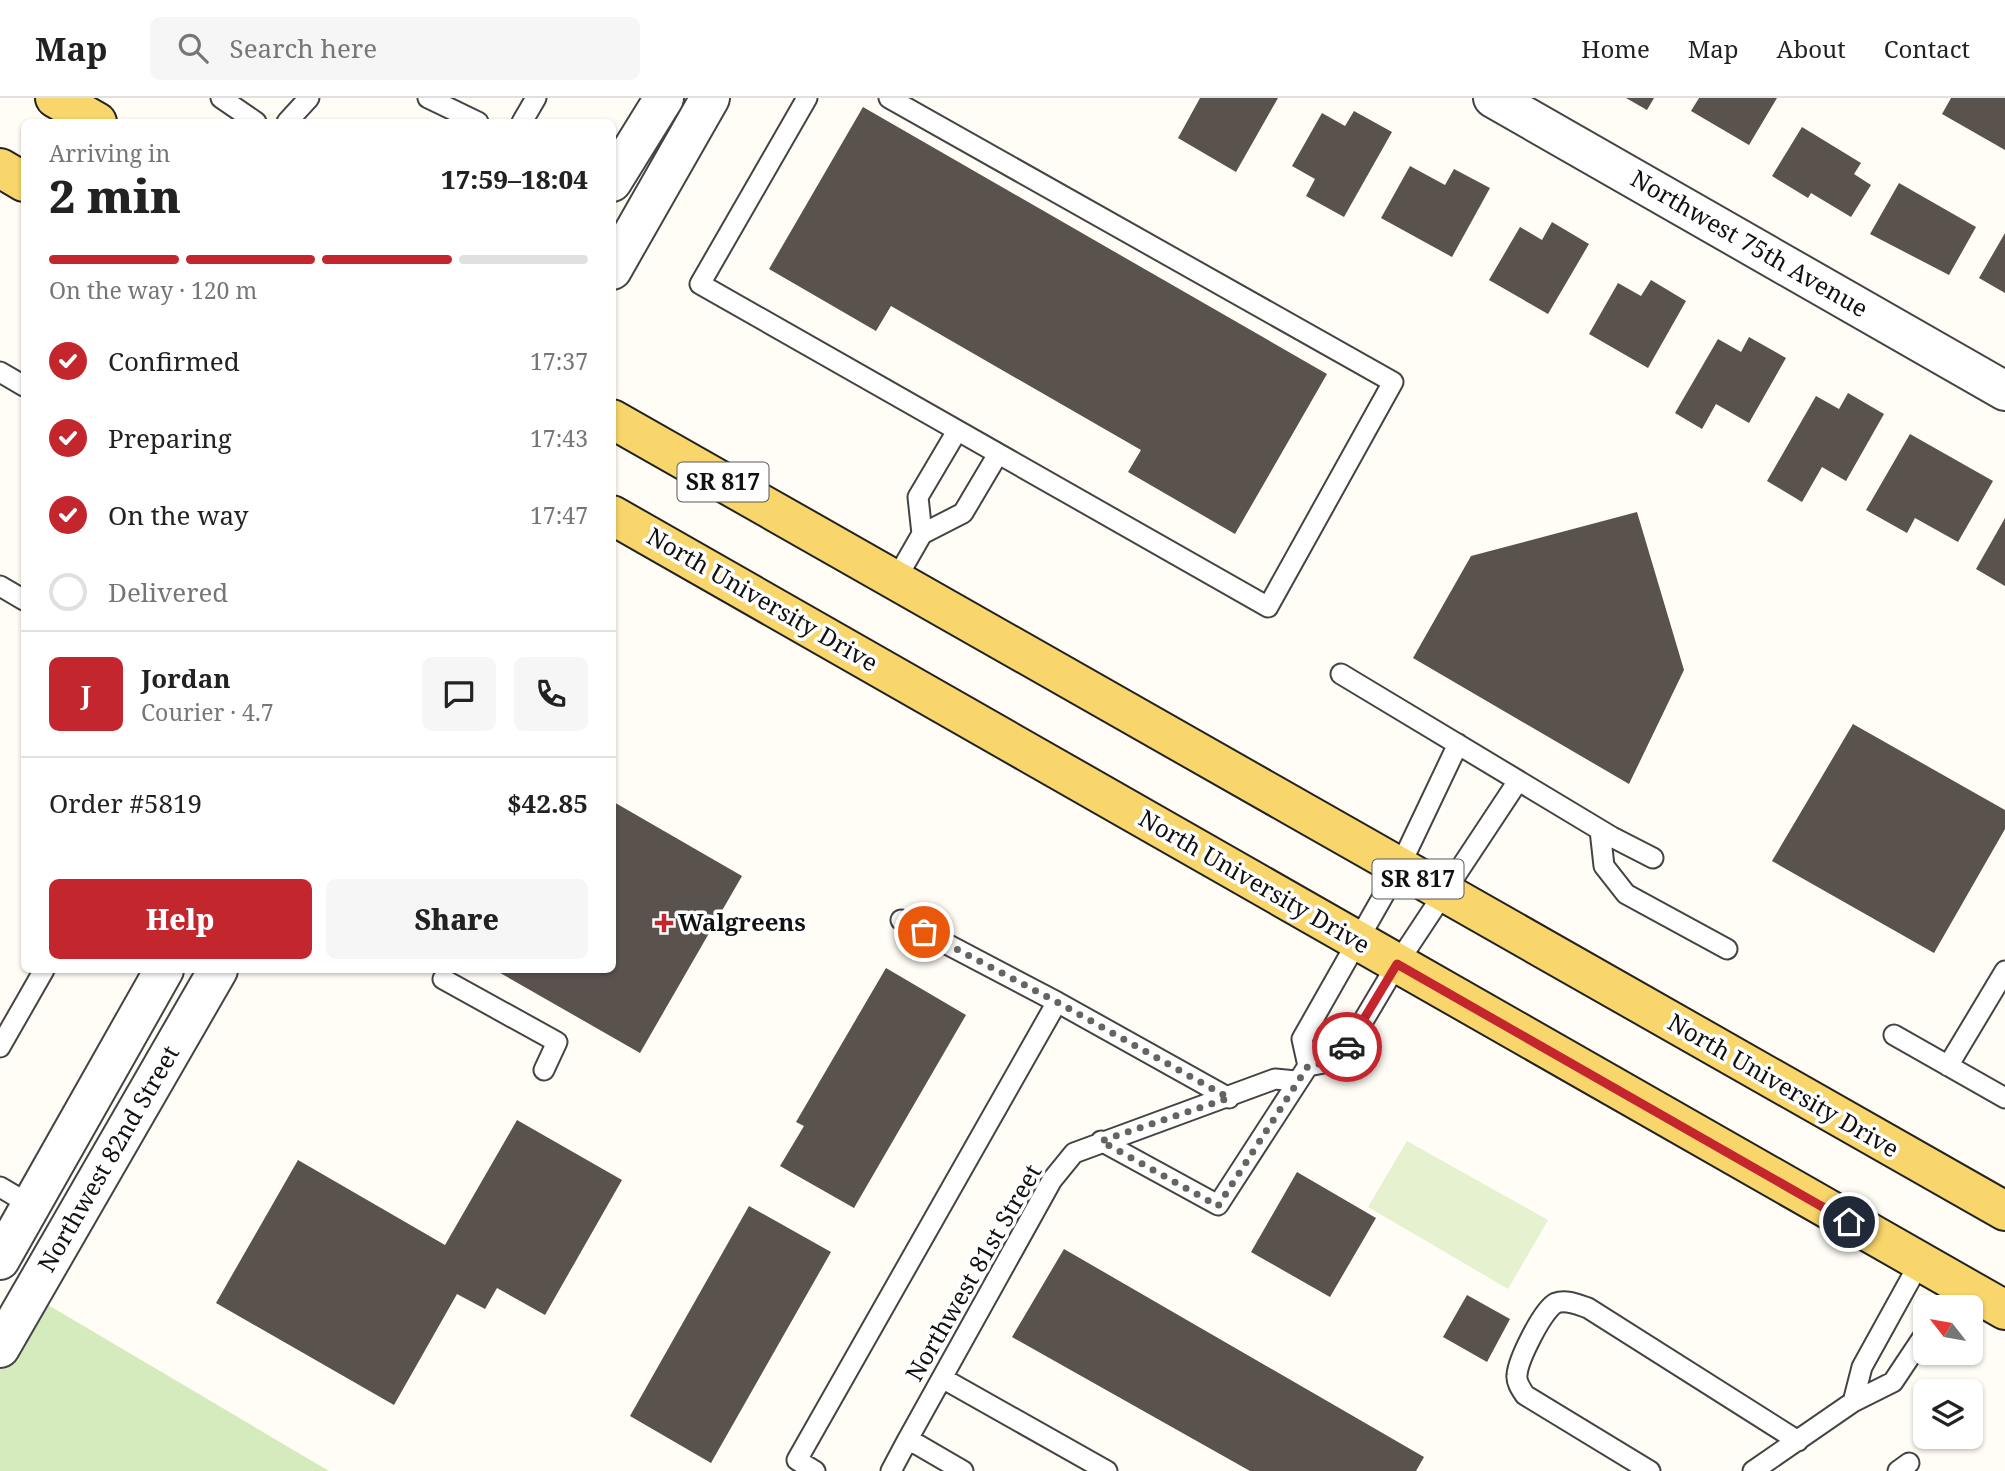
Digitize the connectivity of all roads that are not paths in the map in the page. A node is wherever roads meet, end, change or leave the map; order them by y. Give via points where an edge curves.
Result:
1 (55, 98) edge
2 (221, 98) edge
3 (309, 98) edge
4 (428, 98) edge
5 (536, 98) edge
6 (664, 98) edge
7 (710, 98) edge
8 (807, 98) edge
9 (889, 98) edge
10 (1493, 98) edge
11 (92, 119) edge
12 (252, 119) edge
13 (290, 119) edge
14 (472, 119) edge
15 (524, 119) edge
16 (616, 176) edge
17 (616, 263) edge
18 (0, 372) edge
19 (21, 384) edge
20 (2005, 391) edge
21 (616, 421) edge
22 (957, 431) junction
23 (998, 454) junction
24 (616, 517) edge
25 (922, 534) junction
26 (895, 581) junction
27 (0, 586) edge
28 (21, 598) edge
29 (1341, 674) dead end
30 (1458, 744) junction
31 (1518, 780) junction
32 (1600, 830) junction
33 (1653, 858) dead end
34 (1399, 868) junction
35 (1444, 893) junction
36 (901, 920) dead end
37 (1359, 942) junction
38 (1727, 949) dead end
39 (1397, 964) junction
40 (2005, 971) edge
41 (42, 973) edge
42 (162, 973) edge
43 (216, 973) edge
44 (443, 979) dead end
45 (1057, 1002) junction
46 (1894, 1035) dead end
47 (0, 1047) edge
48 (1948, 1066) junction
49 (544, 1070) dead end
50 (1302, 1074) junction
51 (1229, 1098) junction
52 (2005, 1098) edge
53 (1101, 1141) junction
54 (16, 1197) edge
55 (2005, 1211) edge
56 (0, 1260) edge
57 (1920, 1262) junction
58 (1950, 1295) edge
59 (1983, 1305) edge
60 (2005, 1311) edge
61 (0, 1348) edge
62 (1913, 1353) edge
63 (942, 1378) junction
64 (1853, 1402) junction
65 (908, 1439) junction
66 (1798, 1441) junction
67 (794, 1466) edge
68 (816, 1471) edge
69 (891, 1471) edge
70 (963, 1471) edge
71 (1107, 1471) edge
72 (1650, 1471) edge
73 (1753, 1471) edge

1 - 11 main road
2 - 12 lane
3 - 13 lane
4 - 14 lane
5 - 15 lane
6 - 16 street
7 - 17 street
8 - 22 lane via 700,284
9 - 23 lane via 1393,382 1268,607
10 - 20 street, Northwest 75th Avenue
18 - 19 lane
21 - 26 main road, North University Drive / SR 817
22 - 23 lane
22 - 25 lane via 918,497
23 - 25 lane via 963,513
24 - 37 main road, North University Drive
25 - 26 lane
26 - 34 main road, North University Drive / SR 817
27 - 28 lane
29 - 30 lane
30 - 31 lane
30 - 34 lane
31 - 32 lane
31 - 35 lane, Northwest 81st Street
32 - 33 lane
32 - 38 lane via 1604,866 1626,894
34 - 35 main road, North University Drive / SR 817
34 - 37 lane
35 - 39 lane, Northwest 81st Street
35 - 55 main road, North University Drive / SR 817
36 - 45 lane
37 - 39 main road, North University Drive
37 - 50 lane via 1302,1039
39 - 50 lane, Northwest 81st Street via 1340,1060
39 - 57 main road, North University Drive
40 - 48 lane
41 - 47 lane
42 - 54 street, Northwest 82nd Street
43 - 61 street, Northwest 82nd Street
44 - 49 lane via 557,1042
45 - 51 lane
45 - 67 lane
46 - 48 lane
48 - 52 lane
50 - 51 lane, Northwest 81st Street via 1275,1079
50 - 53 lane via 1218,1206
51 - 53 lane, Northwest 81st Street
53 - 63 lane, Northwest 81st Street via 1074,1153 1052,1180
54 - 56 street, Northwest 82nd Street
57 - 58 main road, North University Drive
57 - 64 lane via 1862,1367
59 - 60 main road, North University Drive
62 - 64 lane via 1894,1382
63 - 65 lane, Northwest 81st Street
63 - 71 lane
64 - 66 lane
65 - 69 lane, Northwest 81st Street
65 - 70 lane
66 - 72 lane via 1588,1308 1555,1304 1543,1316 1520,1362 1516,1377 1525,1395
66 - 73 lane
67 - 68 lane

